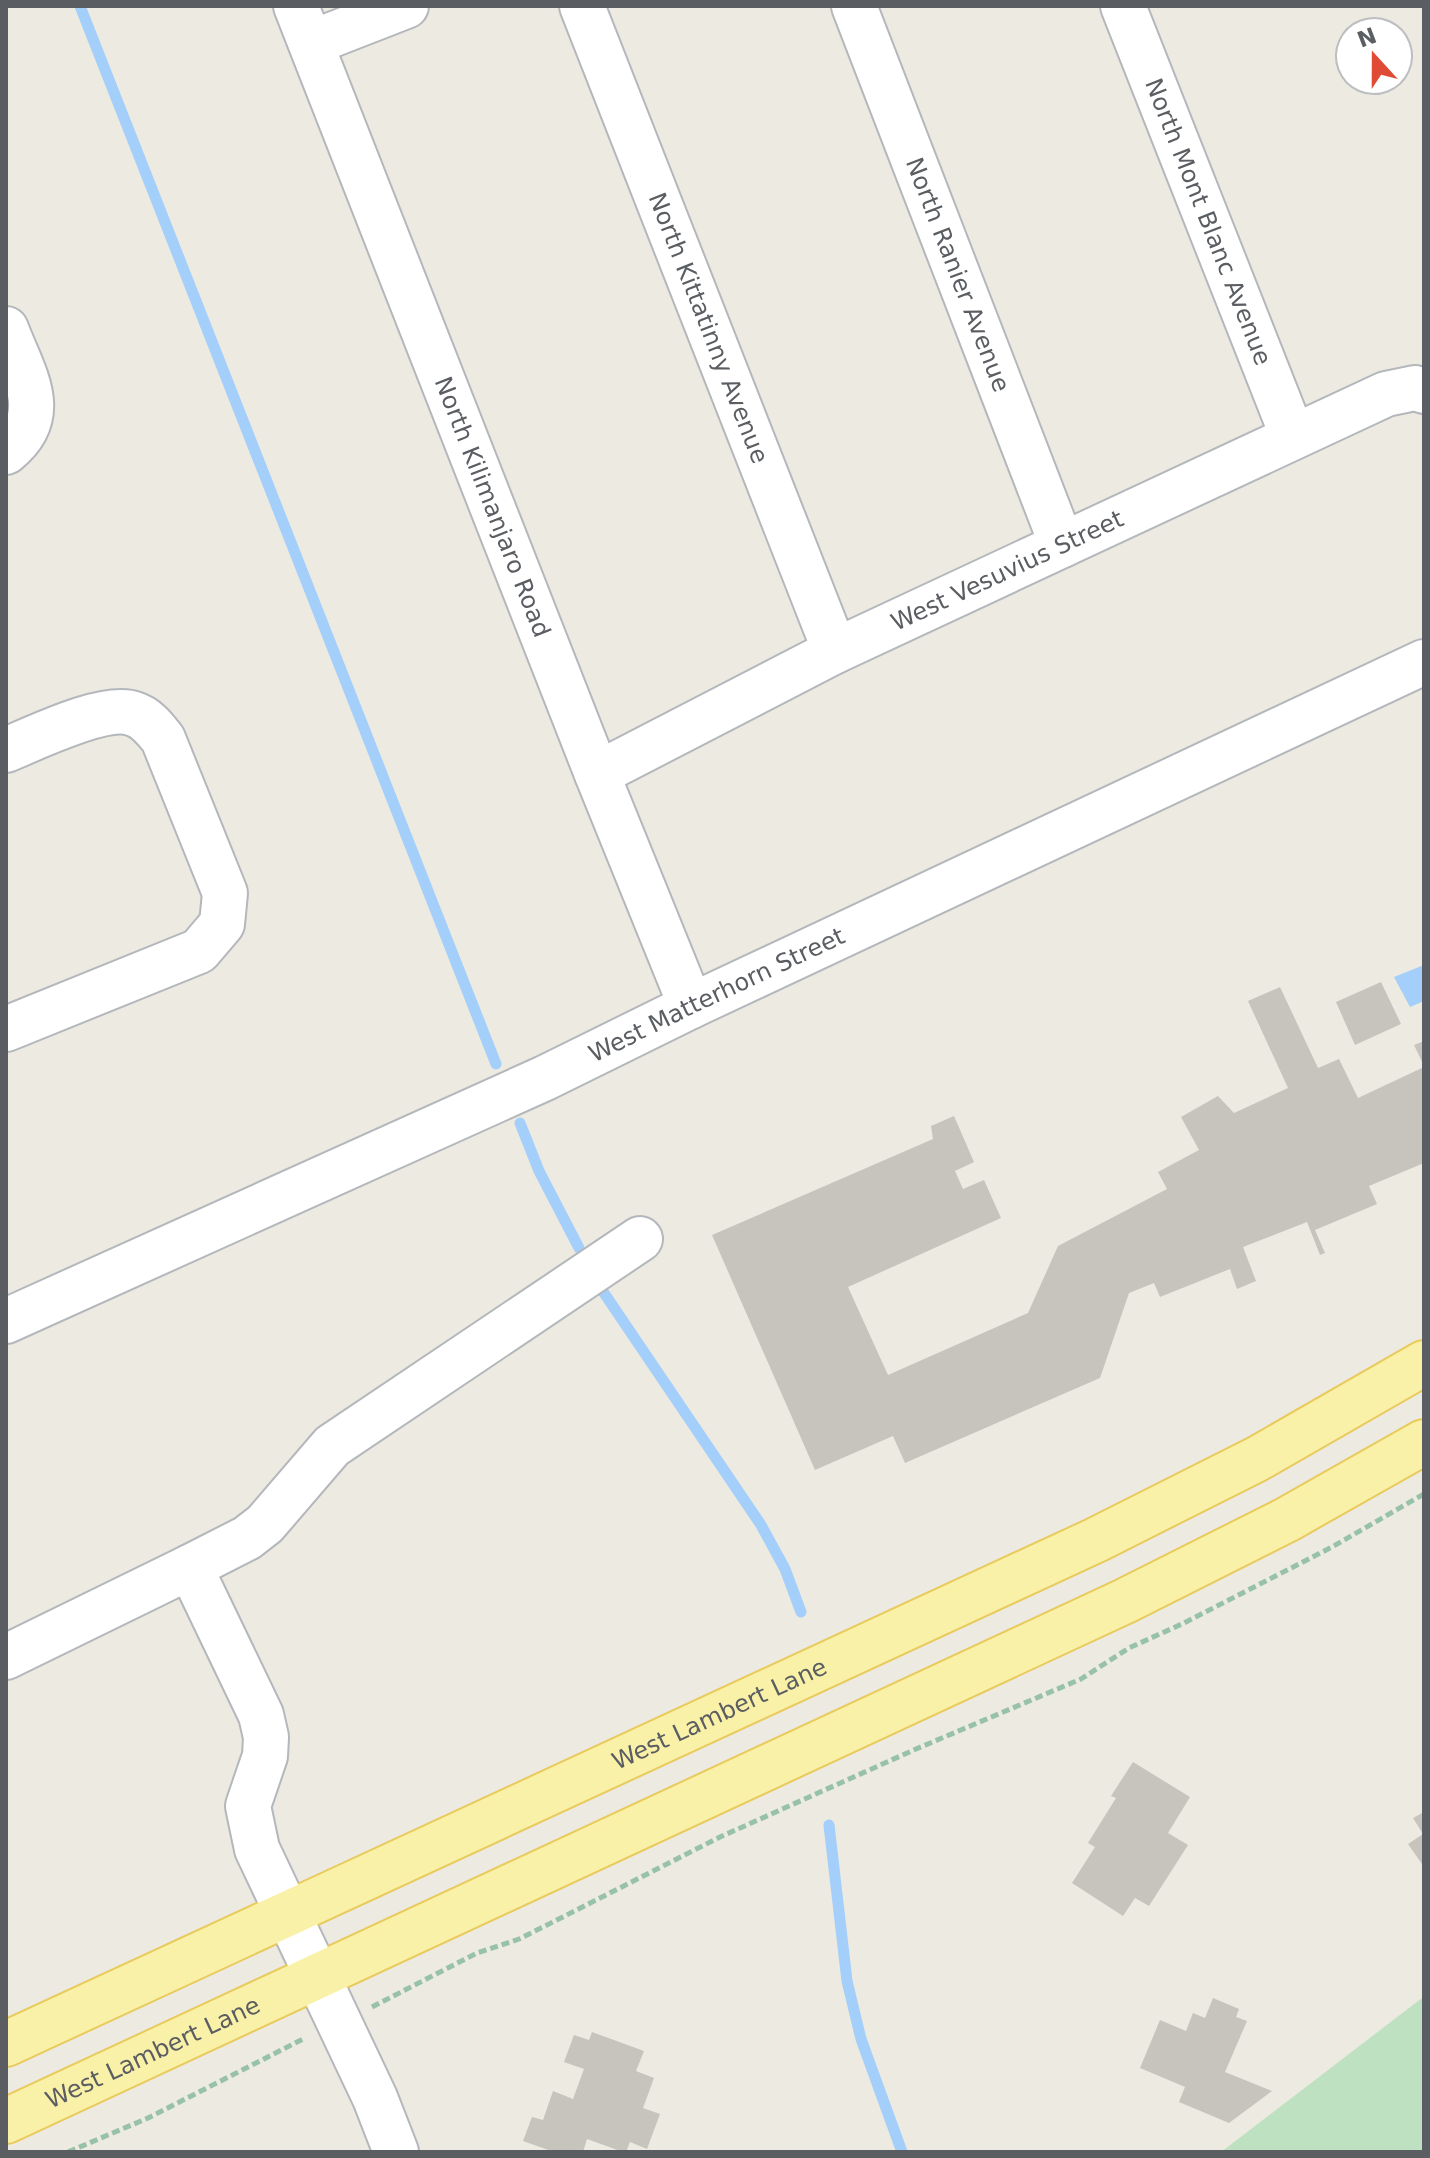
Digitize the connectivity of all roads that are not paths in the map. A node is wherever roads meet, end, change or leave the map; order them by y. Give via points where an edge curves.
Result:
1 (406, 6) edge
2 (582, 6) edge
3 (854, 6) edge
4 (1123, 6) edge
5 (304, 24) edge
6 (6, 329) edge
7 (1424, 391) edge
8 (1293, 437) junction
9 (6, 452) edge
10 (1062, 545) junction
11 (835, 651) junction
12 (1424, 662) edge
13 (6, 750) edge
14 (597, 774) junction
15 (691, 1006) junction
16 (6, 1029) edge
17 (640, 1239) dead end
18 (6, 1321) edge
19 (1424, 1363) edge
20 (1424, 1442) edge
21 (190, 1567) junction
22 (6, 1657) edge
23 (290, 1914) junction
24 (319, 1978) junction
25 (6, 2044) edge
26 (6, 2121) edge
27 (396, 2152) edge

1 - 5 street
2 - 11 street, North Kittatinny Avenue
3 - 10 street, North Ranier Avenue
4 - 8 street, North Mont Blanc Avenue
5 - 14 street, North Kilimanjaro Road
6 - 9 street via 33,400 30,422
7 - 8 street, West Vesuvius Street via 1386,394
8 - 10 street, West Vesuvius Street
10 - 11 street, West Vesuvius Street
11 - 14 street, West Vesuvius Street
12 - 15 street, West Matterhorn Street
13 - 16 street via 91,716 134,713 151,724 163,739 225,893 222,924 199,951
14 - 15 street, North Kilimanjaro Road
15 - 18 street, West Matterhorn Street via 545,1078
17 - 21 street via 332,1446 265,1524
19 - 23 main road, West Lambert Lane via 1257,1459 1109,1534
20 - 24 main road, West Lambert Lane via 1288,1519 1125,1601
21 - 22 street
21 - 23 street via 261,1715 265,1756 248,1806 250,1826
23 - 24 street
23 - 25 main road, West Lambert Lane
24 - 26 main road, West Lambert Lane
24 - 27 street

